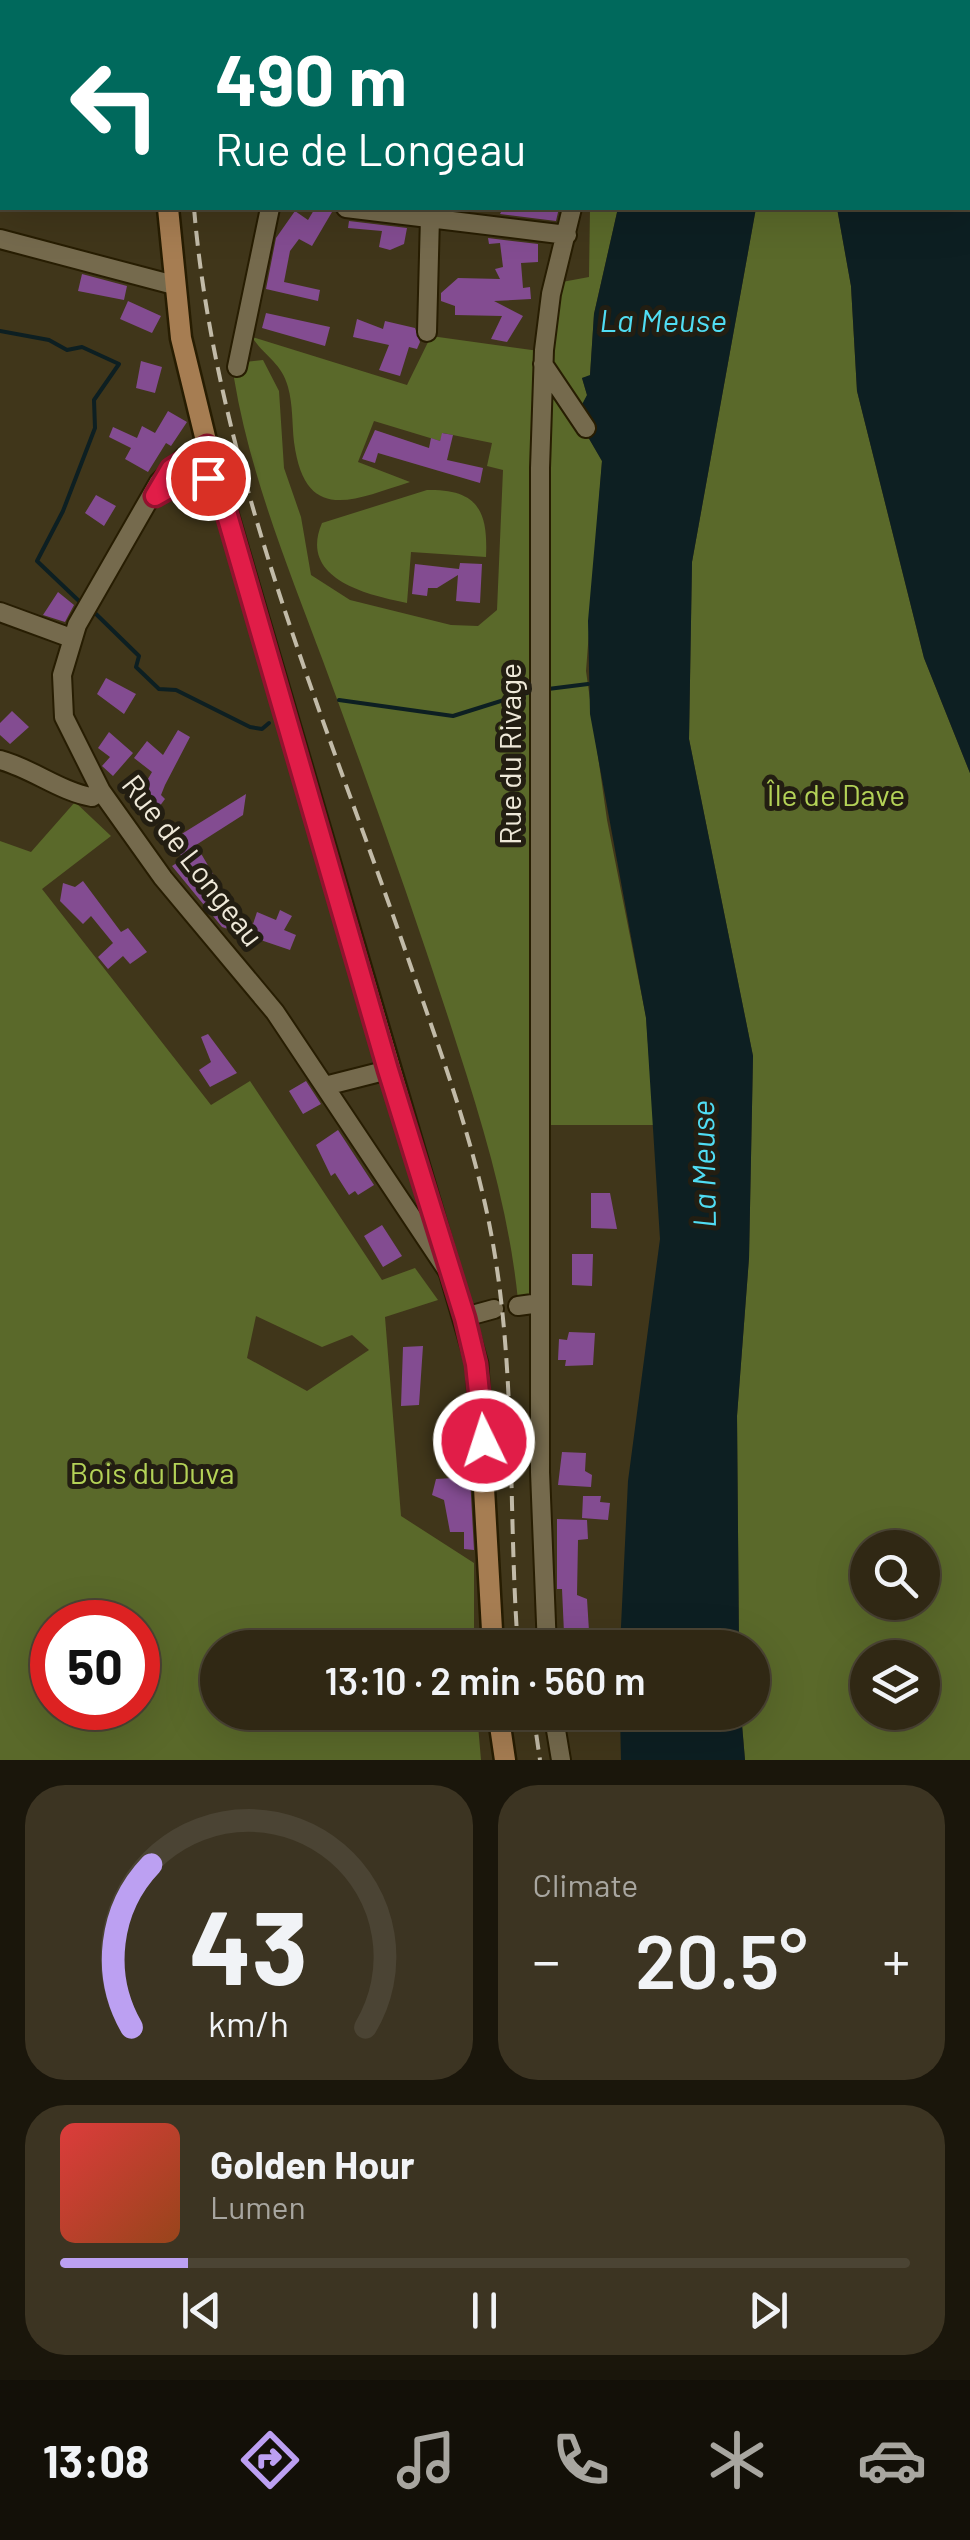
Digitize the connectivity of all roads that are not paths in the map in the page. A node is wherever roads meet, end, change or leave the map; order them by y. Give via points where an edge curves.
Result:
1 (168, 210) edge
2 (270, 210) edge
3 (365, 210) edge
4 (572, 210) edge
5 (496, 215) edge
6 (430, 217) junction
7 (567, 236) junction
8 (0, 239) edge
9 (174, 285) junction
10 (427, 332) dead end
11 (543, 364) junction
12 (237, 367) dead end
13 (586, 428) dead end
14 (207, 446) junction
15 (219, 481) junction
16 (155, 496) junction
17 (0, 612) edge
18 (71, 638) junction
19 (0, 760) edge
20 (101, 791) junction
21 (388, 1070) junction
22 (326, 1086) junction
23 (454, 1279) junction
24 (540, 1304) junction
25 (518, 1306) dead end
26 (494, 1309) dead end
27 (465, 1318) junction
28 (493, 1630) edge
29 (548, 1630) edge
30 (501, 1730) edge
31 (556, 1730) edge
32 (505, 1760) edge
33 (562, 1760) edge

1 - 9 main road
2 - 12 street
3 - 6 street
4 - 7 street, Rue du Rivage
5 - 6 street
5 - 7 street
6 - 10 street
7 - 11 street, Rue du Rivage via 551,294
8 - 9 street
9 - 14 main road
11 - 13 street
11 - 24 street, Rue du Rivage
14 - 15 main road
14 - 16 street, Rue de Longeau via 171,469
15 - 16 street via 185,479
15 - 21 main road
16 - 18 street, Rue de Longeau
17 - 18 street
18 - 20 street, Rue de Longeau via 62,675 64,716
19 - 20 street via 82,796
20 - 22 street, Rue de Longeau
21 - 22 street
21 - 23 main road
22 - 23 street, Rue de Longeau
23 - 27 main road
24 - 25 street
24 - 29 street, Rue du Rivage
26 - 27 street
27 - 28 main road via 482,1406
30 - 32 main road
31 - 33 street

